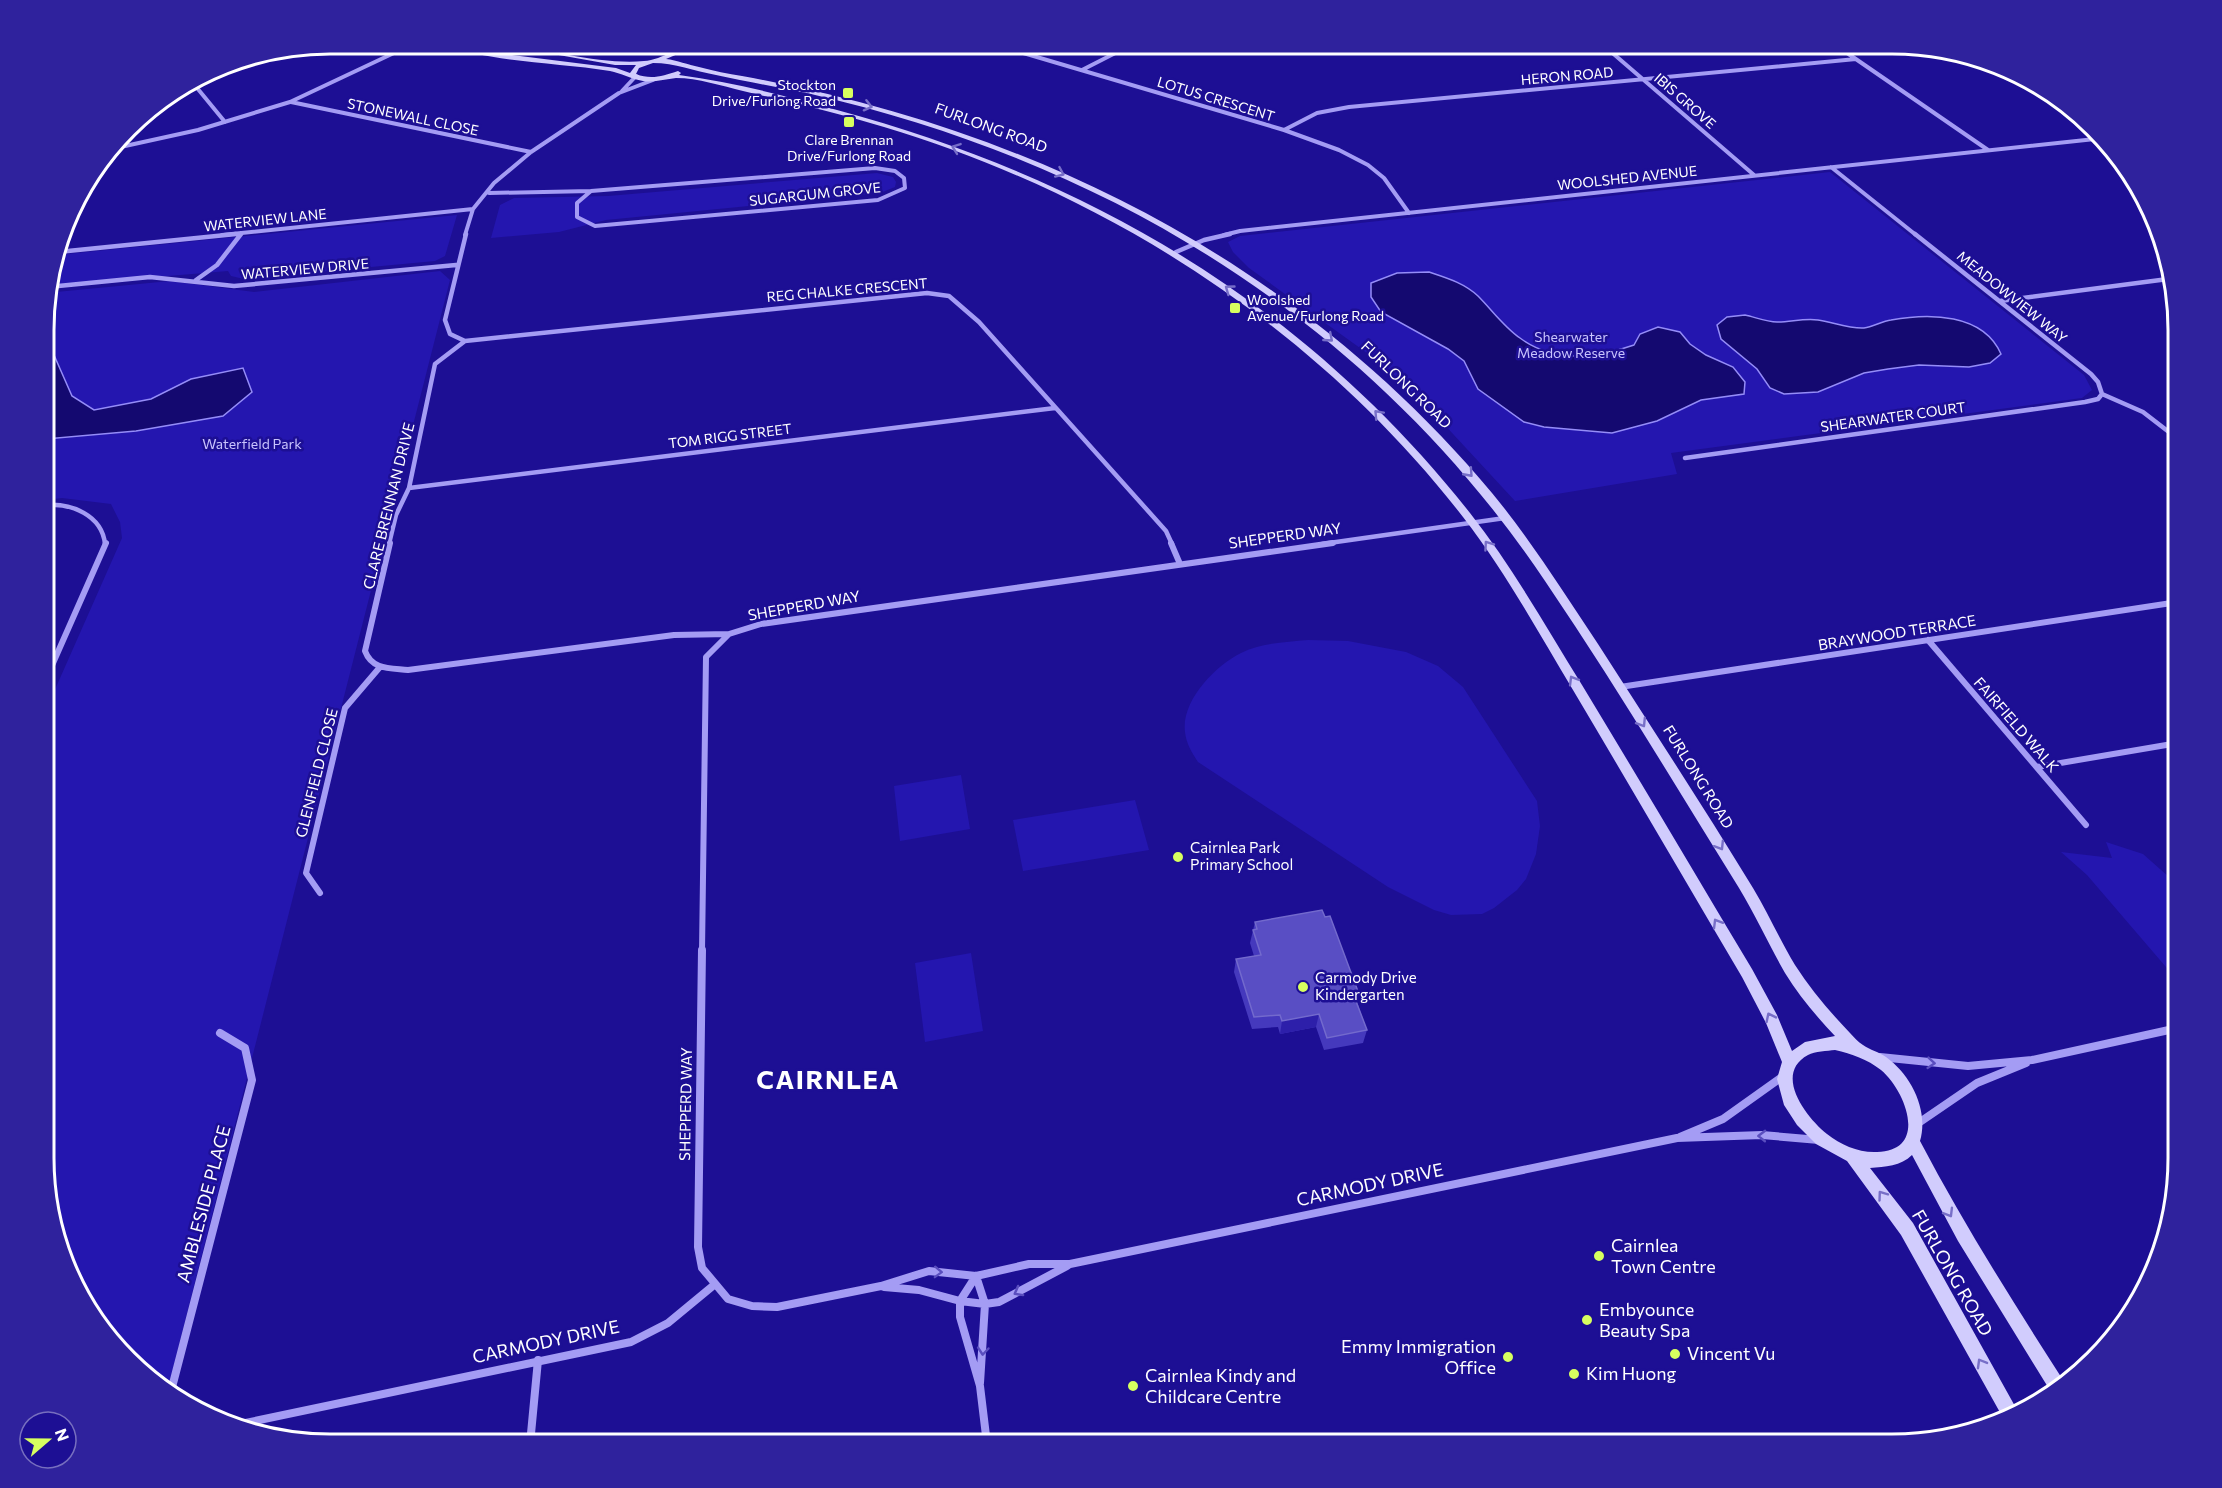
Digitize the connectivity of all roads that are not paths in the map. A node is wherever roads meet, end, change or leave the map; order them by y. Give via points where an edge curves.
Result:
1 (392, 54) edge
2 (494, 54) edge
3 (564, 54) edge
4 (672, 54) edge
5 (688, 54) edge
6 (1027, 54) edge
7 (1113, 54) edge
8 (1614, 54) edge
9 (1849, 54) edge
10 (1856, 59) junction
11 (656, 61) junction
12 (647, 62) junction
13 (679, 64) junction
14 (1082, 70) junction
15 (635, 75) junction
16 (673, 76) junction
17 (653, 80) junction
18 (1644, 80) junction
19 (197, 88) edge
20 (619, 93) junction
21 (290, 102) junction
22 (225, 122) junction
23 (1284, 130) junction
24 (2091, 139) edge
25 (124, 146) edge
26 (1988, 150) junction
27 (531, 152) junction
28 (1831, 167) junction
29 (1754, 175) junction
30 (591, 192) junction
31 (489, 193) junction
32 (473, 209) junction
33 (1409, 213) junction
34 (241, 233) junction
35 (1197, 243) junction
36 (66, 251) edge
37 (1176, 252) junction
38 (456, 265) junction
39 (196, 280) junction
40 (2164, 280) edge
41 (57, 286) edge
42 (2000, 301) junction
43 (465, 341) junction
44 (2102, 394) junction
45 (1055, 408) junction
46 (2168, 431) edge
47 (1685, 458) dead end
48 (409, 488) junction
49 (54, 505) edge
50 (1506, 518) junction
51 (1473, 523) junction
52 (1180, 564) junction
53 (2168, 604) edge
54 (729, 634) junction
55 (1928, 640) junction
56 (54, 660) edge
57 (380, 666) junction
58 (1620, 687) junction
59 (2168, 745) edge
60 (2037, 767) junction
61 (2086, 825) dead end
62 (320, 893) dead end
63 (2168, 1030) edge
64 (220, 1033) dead end
65 (1856, 1048) junction
66 (1873, 1057) junction
67 (2032, 1060) junction
68 (1787, 1068) junction
69 (1917, 1124) junction
70 (1677, 1138) junction
71 (1820, 1140) junction
72 (1912, 1142) junction
73 (1853, 1157) junction
74 (1070, 1264) junction
75 (976, 1276) junction
76 (714, 1285) junction
77 (881, 1286) junction
78 (960, 1301) junction
79 (986, 1304) junction
80 (538, 1360) junction
81 (2054, 1381) edge
82 (173, 1384) edge
83 (980, 1386) junction
84 (2007, 1409) edge
85 (250, 1422) edge
86 (531, 1434) edge
87 (986, 1434) edge

1 - 21 street
2 - 15 main road
3 - 12 main road via 615,63
4 - 11 main road
5 - 13 main road
6 - 14 street, LOTUS CRESCENT
7 - 14 street
8 - 18 street, IBIS GROVE
9 - 10 street
10 - 18 street, HERON ROAD
10 - 26 street
11 - 12 main road
11 - 13 main road, FURLONG ROAD
12 - 15 main road via 636,67
13 - 16 main road via 681,70
13 -> 35 main road, FURLONG ROAD via 817,93 940,127 1095,189
14 - 23 street, LOTUS CRESCENT
15 - 17 main road
15 - 20 street
16 - 17 main road, FURLONG ROAD
37 -> 16 main road, FURLONG ROAD via 1040,181 948,145 834,110 713,81
17 - 20 street
18 - 23 street, HERON ROAD via 1349,107 1317,113
18 - 29 street, IBIS GROVE
19 - 22 street
20 - 27 street
21 - 22 street
21 - 27 street, STONEWALL CLOSE
22 - 25 street
23 - 33 street, LOTUS CRESCENT via 1368,165
24 - 26 street, WOOLSHED AVENUE
26 - 28 street, WOOLSHED AVENUE
27 - 31 street via 494,183
28 - 29 street, WOOLSHED AVENUE
28 - 42 street, MEADOWVIEW WAY
29 - 33 street, WOOLSHED AVENUE
30 - 30 street, SUGARGUM GROVE via 875,168 895,171 904,178 905,188 878,200 595,226 577,217 577,203
30 - 31 street, SUGARGUM GROVE
31 - 32 street
32 - 34 street, WATERVIEW LANE
32 - 38 street
33 - 35 street, WOOLSHED AVENUE via 1240,231
34 - 36 street, WATERVIEW LANE
34 - 39 street via 217,265
35 - 37 street, WOOLSHED AVENUE
35 -> 50 main road, FURLONG ROAD via 1319,329 1383,384 1430,430
51 -> 37 main road, FURLONG ROAD via 1368,404 1313,353
38 - 39 street, WATERVIEW DRIVE via 234,286
38 - 43 street via 445,328 450,336
39 - 41 street, WATERVIEW DRIVE via 150,277
40 - 42 street
42 - 44 street, MEADOWVIEW WAY via 2091,374
43 - 45 street, REG CHALKE CRESCENT via 927,293 949,296 979,322
43 - 48 street, CLARE BRENNAN DRIVE via 435,364
44 - 46 street via 2137,408
44 - 47 street, SHEARWATER COURT via 2085,402
45 - 48 street, TOM RIGG STREET
45 - 52 street, REG CHALKE CRESCENT via 1166,531
48 - 57 street, CLARE BRENNAN DRIVE via 396,515 365,651 369,661
49 - 56 street via 80,508 90,515 106,542
50 - 51 street, SHEPPERD WAY
50 - 58 main road, FURLONG ROAD
51 - 52 street, SHEPPERD WAY
68 -> 51 main road, FURLONG ROAD via 1772,1020 1747,973 1521,593
52 - 54 street, SHEPPERD WAY via 761,624
53 - 55 street, BRAYWOOD TERRACE
54 - 57 street via 674,635 408,670
54 - 76 street, SHEPPERD WAY via 706,657 698,1247 702,1268
55 - 58 street, BRAYWOOD TERRACE
55 - 60 street, FAIRFIELD WALK
57 - 62 street, GLENFIELD CLOSE via 345,708 306,873
58 -> 65 main road, FURLONG ROAD via 1760,911 1797,979
59 - 60 street
60 - 61 street, FAIRFIELD WALK
63 - 67 street
64 - 82 street, AMBLESIDE PLACE via 245,1048 252,1080
65 - 66 main road
65 - 68 main road via 1816,1044 1800,1050
66 -> 67 street via 1968,1066
66 - 69 main road via 1905,1087 1915,1106
67 - 69 street via 1977,1083
68 - 70 street, CARMODY DRIVE via 1723,1119
68 - 71 main road via 1786,1091 1792,1108
69 - 72 main road
71 -> 70 street, CARMODY DRIVE via 1762,1135
70 - 74 street, CARMODY DRIVE
71 - 73 main road
72 - 73 main road via 1903,1153 1889,1159
72 -> 81 main road, FURLONG ROAD via 1938,1194
84 -> 73 main road, FURLONG ROAD via 1907,1229
74 - 75 street, CARMODY DRIVE via 1029,1264
74 -> 79 street, CARMODY DRIVE via 999,1302
77 -> 75 street, CARMODY DRIVE via 929,1271
75 - 78 street
75 - 79 street
76 - 77 street, CARMODY DRIVE via 728,1299 752,1306 777,1307
76 - 80 street, CARMODY DRIVE via 668,1323 631,1342
77 - 78 street, CARMODY DRIVE via 919,1290
78 - 79 street, CARMODY DRIVE
78 - 83 street via 960,1317
79 -> 83 street
80 - 85 street, CARMODY DRIVE
80 - 86 street
83 - 87 street

